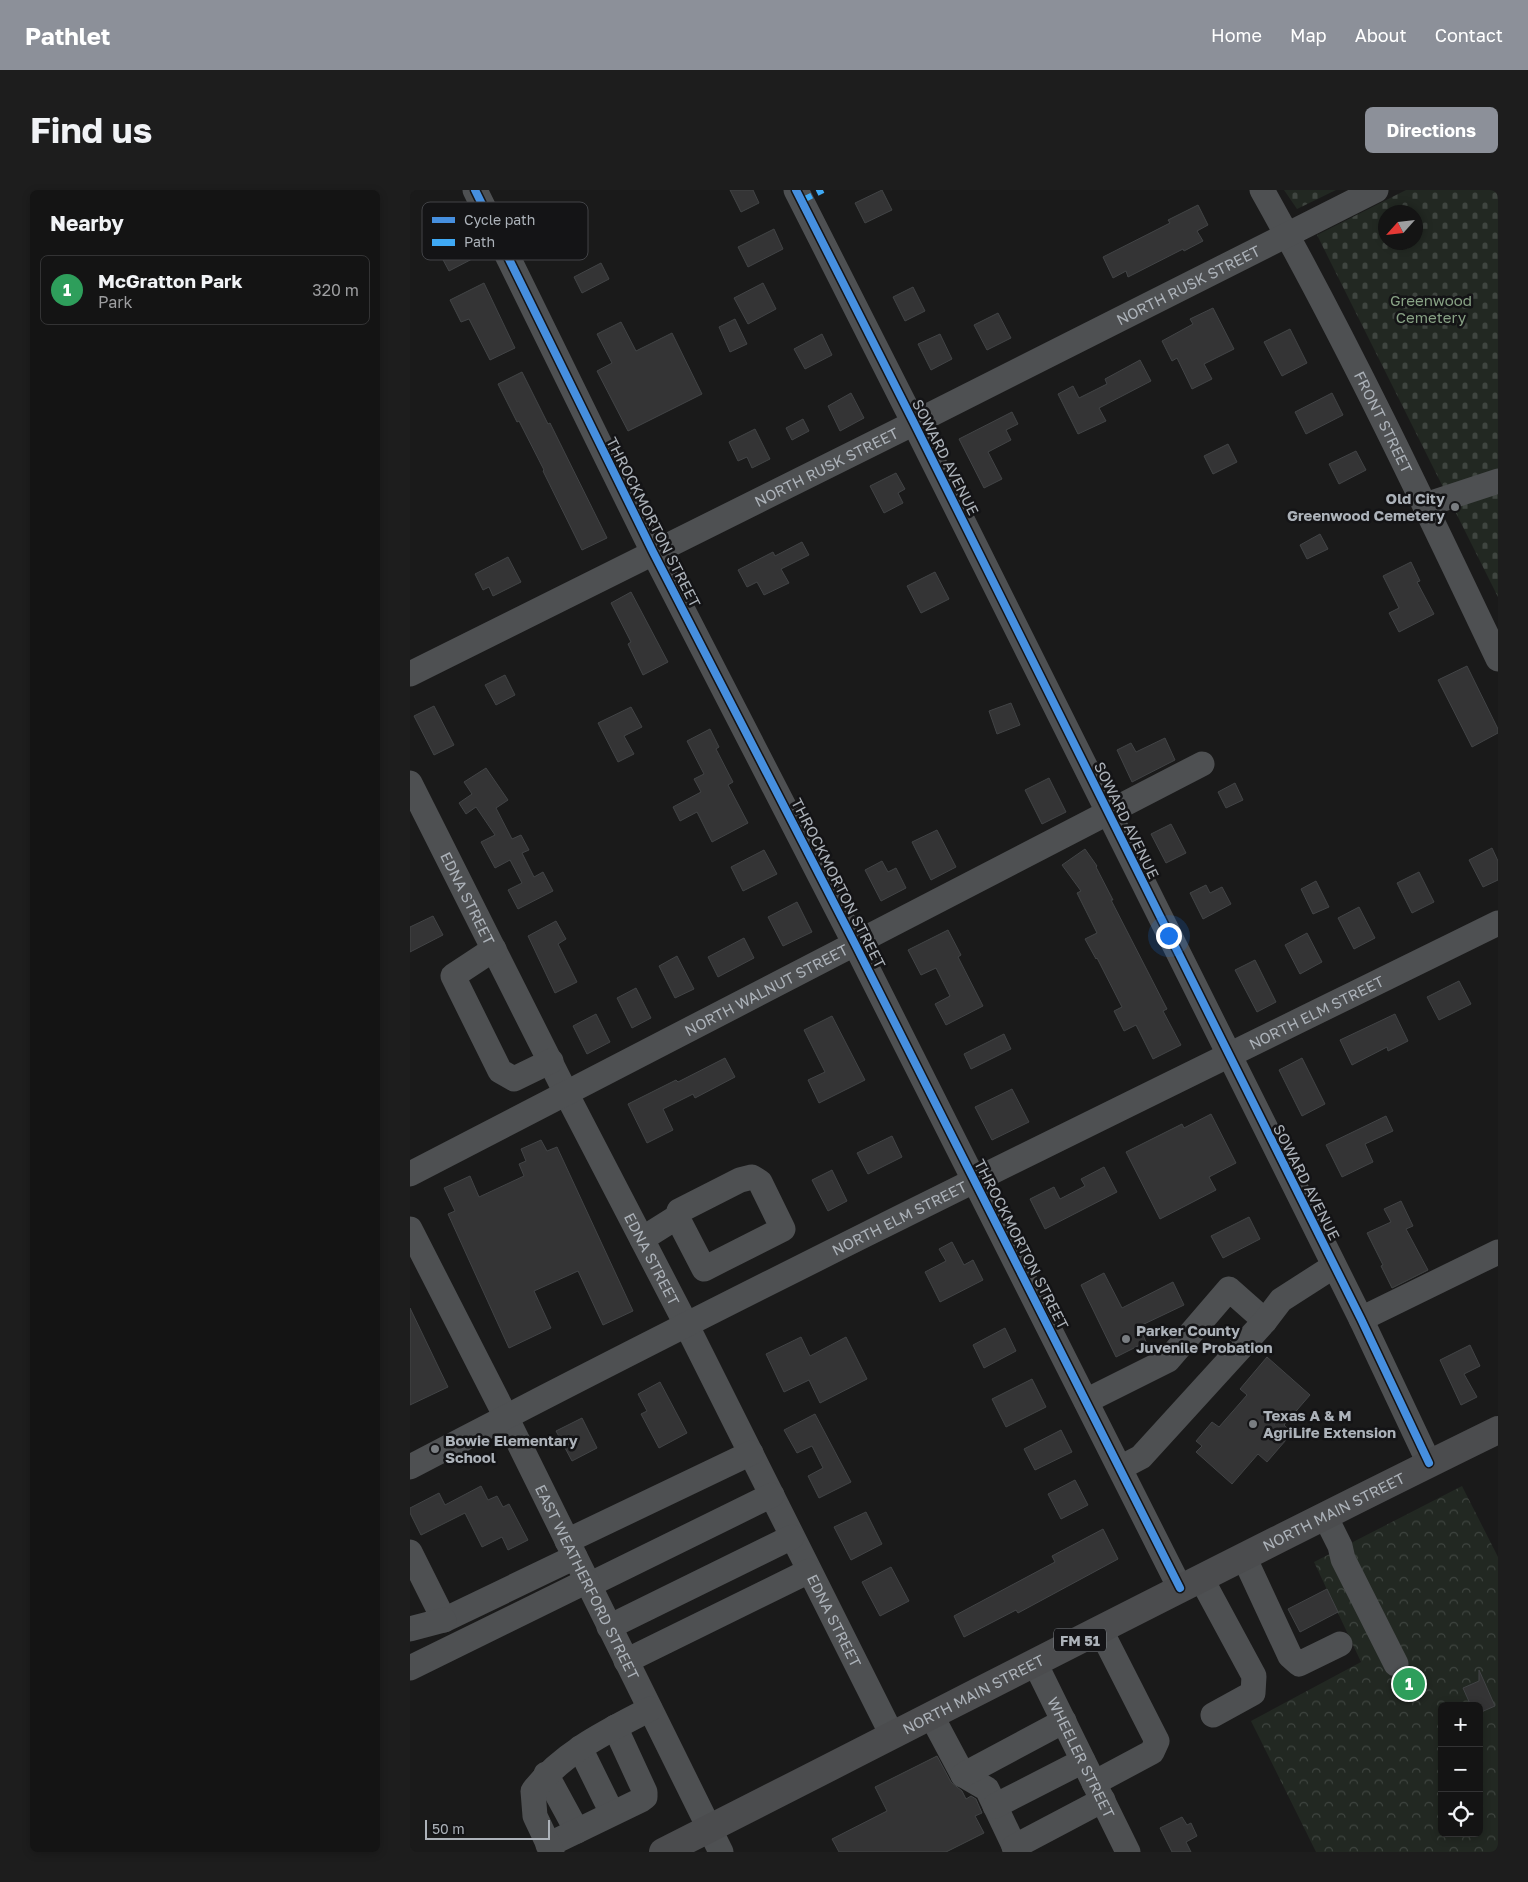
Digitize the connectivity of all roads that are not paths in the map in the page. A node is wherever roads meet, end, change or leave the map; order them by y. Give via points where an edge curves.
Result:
1 (475, 190) edge
2 (796, 190) edge
3 (1262, 190) edge
4 (1376, 190) edge
5 (481, 202) edge
6 (1287, 234) junction
7 (509, 260) edge
8 (914, 423) junction
9 (1498, 481) edge
10 (1426, 505) junction
11 (653, 552) junction
12 (1498, 659) edge
13 (410, 674) edge
14 (1202, 764) dead end
15 (410, 783) edge
16 (1108, 812) junction
17 (1498, 923) edge
18 (855, 944) junction
19 (494, 949) junction
20 (1228, 1056) junction
21 (551, 1061) junction
22 (566, 1093) junction
23 (410, 1174) edge
24 (975, 1180) junction
25 (677, 1217) junction
26 (410, 1228) edge
27 (783, 1229) junction
28 (642, 1239) junction
29 (1498, 1252) edge
30 (1334, 1266) junction
31 (801, 1267) junction
32 (1361, 1318) junction
33 (1265, 1321) junction
34 (686, 1324) junction
35 (1086, 1401) junction
36 (506, 1417) junction
37 (1498, 1430) edge
38 (751, 1453) junction
39 (1429, 1463) junction
40 (410, 1467) edge
41 (1120, 1468) junction
42 (772, 1495) junction
43 (1325, 1516) junction
44 (792, 1536) junction
45 (571, 1549) junction
46 (410, 1552) edge
47 (1244, 1557) junction
48 (809, 1570) junction
49 (588, 1583) junction
50 (1190, 1583) junction
51 (444, 1620) junction
52 (609, 1627) junction
53 (410, 1629) edge
54 (1100, 1630) junction
55 (1340, 1644) dead end
56 (626, 1661) junction
57 (1035, 1663) junction
58 (1396, 1664) dead end
59 (410, 1668) edge
60 (650, 1709) junction
61 (931, 1715) junction
62 (1213, 1715) dead end
63 (1064, 1721) junction
64 (616, 1727) junction
65 (892, 1735) junction
66 (580, 1748) junction
67 (1083, 1760) junction
68 (546, 1774) junction
69 (963, 1775) junction
70 (1099, 1792) junction
71 (995, 1806) junction
72 (612, 1814) junction
73 (577, 1831) junction
74 (715, 1840) edge
75 (550, 1848) edge
76 (1016, 1850) edge
77 (663, 1852) edge
78 (1128, 1852) edge

1 - 5 street, THROCKMORTON STREET
2 - 8 street, SOWARD AVENUE
3 - 6 street, FRONT STREET
4 - 6 street, NORTH RUSK STREET
6 - 8 street, NORTH RUSK STREET
6 - 10 street, FRONT STREET
7 - 11 street, THROCKMORTON STREET
8 - 11 street, NORTH RUSK STREET
8 - 16 street, SOWARD AVENUE
9 - 10 street
10 - 12 street, FRONT STREET
11 - 13 street, NORTH RUSK STREET
11 - 18 street, THROCKMORTON STREET
14 - 16 street, NORTH WALNUT STREET
15 - 19 street, EDNA STREET
16 - 18 street, NORTH WALNUT STREET
16 - 20 street, SOWARD AVENUE
17 - 20 street, NORTH ELM STREET
18 - 22 street, NORTH WALNUT STREET
18 - 24 street, THROCKMORTON STREET
19 - 21 street, EDNA STREET
19 - 21 street via 453,976 500,1071 514,1079
20 - 24 street, NORTH ELM STREET
20 - 30 street, SOWARD AVENUE
21 - 22 street, EDNA STREET
22 - 23 street, NORTH WALNUT STREET
22 - 28 street, EDNA STREET
24 - 31 street, NORTH ELM STREET
24 - 35 street, THROCKMORTON STREET
25 - 27 street via 704,1269
25 - 27 street via 679,1211 752,1176 760,1182
25 - 28 street
26 - 36 street, EAST WEATHERFORD STREET
27 - 31 street
28 - 34 street, EDNA STREET
29 - 32 street
30 - 32 street, SOWARD AVENUE
30 - 33 street via 1281,1300
31 - 34 street, NORTH ELM STREET
32 - 39 street, SOWARD AVENUE
33 - 35 street via 1229,1289 1168,1360
33 - 41 street via 1141,1457
34 - 36 street, NORTH ELM STREET
34 - 38 street, EDNA STREET
35 - 41 street, THROCKMORTON STREET
36 - 40 street, NORTH ELM STREET
36 - 45 street, EAST WEATHERFORD STREET
37 - 39 main road, NORTH MAIN STREET / FM 51
38 - 42 street, EDNA STREET
38 - 45 street
39 - 43 main road, NORTH MAIN STREET / FM 51
41 - 50 street, THROCKMORTON STREET
42 - 44 street, EDNA STREET
42 - 49 street
43 - 47 main road, NORTH MAIN STREET / FM 51
43 - 58 street
44 - 48 street, EDNA STREET
44 - 52 street
45 - 49 street, EAST WEATHERFORD STREET
45 - 51 street
46 - 51 street
47 - 50 main road, NORTH MAIN STREET / FM 51
47 - 55 street via 1290,1656 1299,1664
48 - 56 street
48 - 65 street, EDNA STREET
49 - 52 street, EAST WEATHERFORD STREET
49 - 59 street
50 - 54 main road, NORTH MAIN STREET / FM 51
50 - 62 street, THROCKMORTON STREET via 1254,1676 1253,1694
51 - 53 street
52 - 56 street, EAST WEATHERFORD STREET
54 - 57 main road, NORTH MAIN STREET / FM 51
54 - 70 street via 1157,1741 1152,1752
56 - 60 street, EAST WEATHERFORD STREET
57 - 61 main road, NORTH MAIN STREET / FM 51
57 - 63 street, WHEELER STREET
60 - 64 street
60 - 74 street, EAST WEATHERFORD STREET
61 - 65 main road, NORTH MAIN STREET / FM 51
61 - 69 street
63 - 67 street, WHEELER STREET
63 - 69 street
64 - 66 street
64 - 72 street via 645,1797
65 - 74 main road, NORTH MAIN STREET / FM 51
66 - 68 street
66 - 72 street
67 - 70 street, WHEELER STREET
67 - 71 street
68 - 73 street
68 - 75 street via 533,1791 535,1816
69 - 71 street via 987,1788
70 - 76 street
70 - 78 street, WHEELER STREET
71 - 76 street
72 - 73 street
73 - 75 street
74 - 77 main road, NORTH MAIN STREET / FM 51

